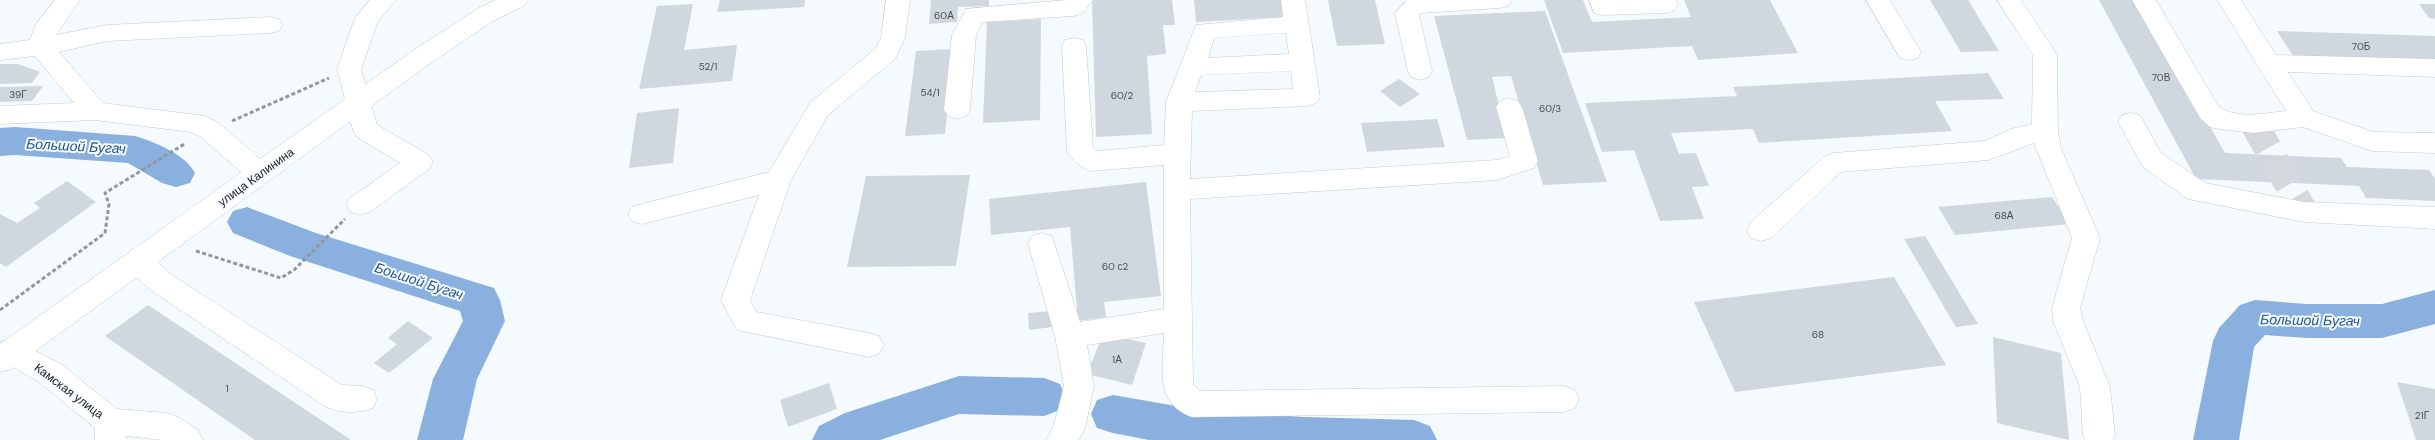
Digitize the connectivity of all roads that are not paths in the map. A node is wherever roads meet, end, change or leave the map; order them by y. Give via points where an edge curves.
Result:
1 (68, 0) edge
2 (384, 0) edge
3 (516, 0) edge
4 (898, 0) edge
5 (1081, 0) edge
6 (1293, 0) edge
7 (1500, 0) edge
8 (1601, 0) edge
9 (1664, 0) edge
10 (1878, 0) edge
11 (2009, 0) edge
12 (2144, 0) edge
13 (2229, 0) edge
14 (1296, 24) junction
15 (270, 26) dead end
16 (1074, 46) dead end
17 (41, 47) junction
18 (0, 52) edge
19 (1909, 52) dead end
20 (1302, 62) junction
21 (2268, 63) junction
22 (1192, 67) junction
23 (2435, 68) edge
24 (1420, 71) dead end
25 (1179, 102) junction
26 (357, 104) junction
27 (1509, 107) dead end
28 (957, 110) dead end
29 (95, 111) junction
30 (0, 115) edge
31 (2304, 118) junction
32 (2131, 122) dead end
33 (2045, 131) junction
34 (2435, 143) edge
35 (1177, 154) junction
36 (260, 174) junction
37 (778, 180) junction
38 (1176, 190) junction
39 (353, 211) road end
40 (642, 214) dead end
41 (2435, 218) edge
42 (1761, 230) dead end
43 (1042, 244) dead end
44 (138, 262) junction
45 (1179, 319) junction
46 (1070, 336) junction
47 (869, 345) dead end
48 (6, 356) edge
49 (362, 399) dead end
50 (1564, 399) dead end
51 (110, 431) edge
52 (1065, 434) edge
53 (2099, 436) dead end
54 (187, 440) edge

1 - 17 main road via 45,30
2 - 26 main road via 367,18 349,69
3 - 26 main road, улица Калинина via 485,15
4 - 37 main road via 893,38 886,53 820,109
5 - 28 main road via 1073,8 974,15 964,35
6 - 14 main road
7 - 24 main road via 1415,6 1407,13
8 - 9 main road via 1602,7 1666,5
10 - 19 main road
11 - 33 main road via 2045,55
12 - 31 main road via 2209,112 2219,120 2254,124
13 - 21 main road
14 - 20 main road
14 - 22 main road via 1205,31
15 - 17 main road via 107,33
16 - 35 main road via 1080,151 1091,161
17 - 18 main road
17 - 29 main road
20 - 22 main road
20 - 25 main road via 1307,98
21 - 23 main road
21 - 31 main road
22 - 25 main road
25 - 35 main road
26 - 36 main road, улица Калинина
26 - 39 main road via 366,130 420,162
27 - 38 main road via 1525,161 1497,170
29 - 30 main road
29 - 36 main road via 196,123 210,130
31 - 34 main road via 2372,141
32 - 41 main road via 2152,160 2198,192 2304,212
33 - 42 main road via 2020,136 1989,150 1834,163
33 - 53 main road via 2048,148 2086,238 2066,308 2068,321 2096,387
35 - 38 main road
36 - 44 main road, улица Калинина
37 - 40 main road
37 - 47 main road via 735,300 747,322
38 - 45 main road
43 - 46 main road
44 - 48 main road, улица Калинина
44 - 49 main road via 162,283 337,398
45 - 46 main road
45 - 50 main road via 1178,388 1192,404
46 - 52 main road via 1079,386
48 - 51 main road, Камская улица via 50,373
51 - 54 main road via 167,426

